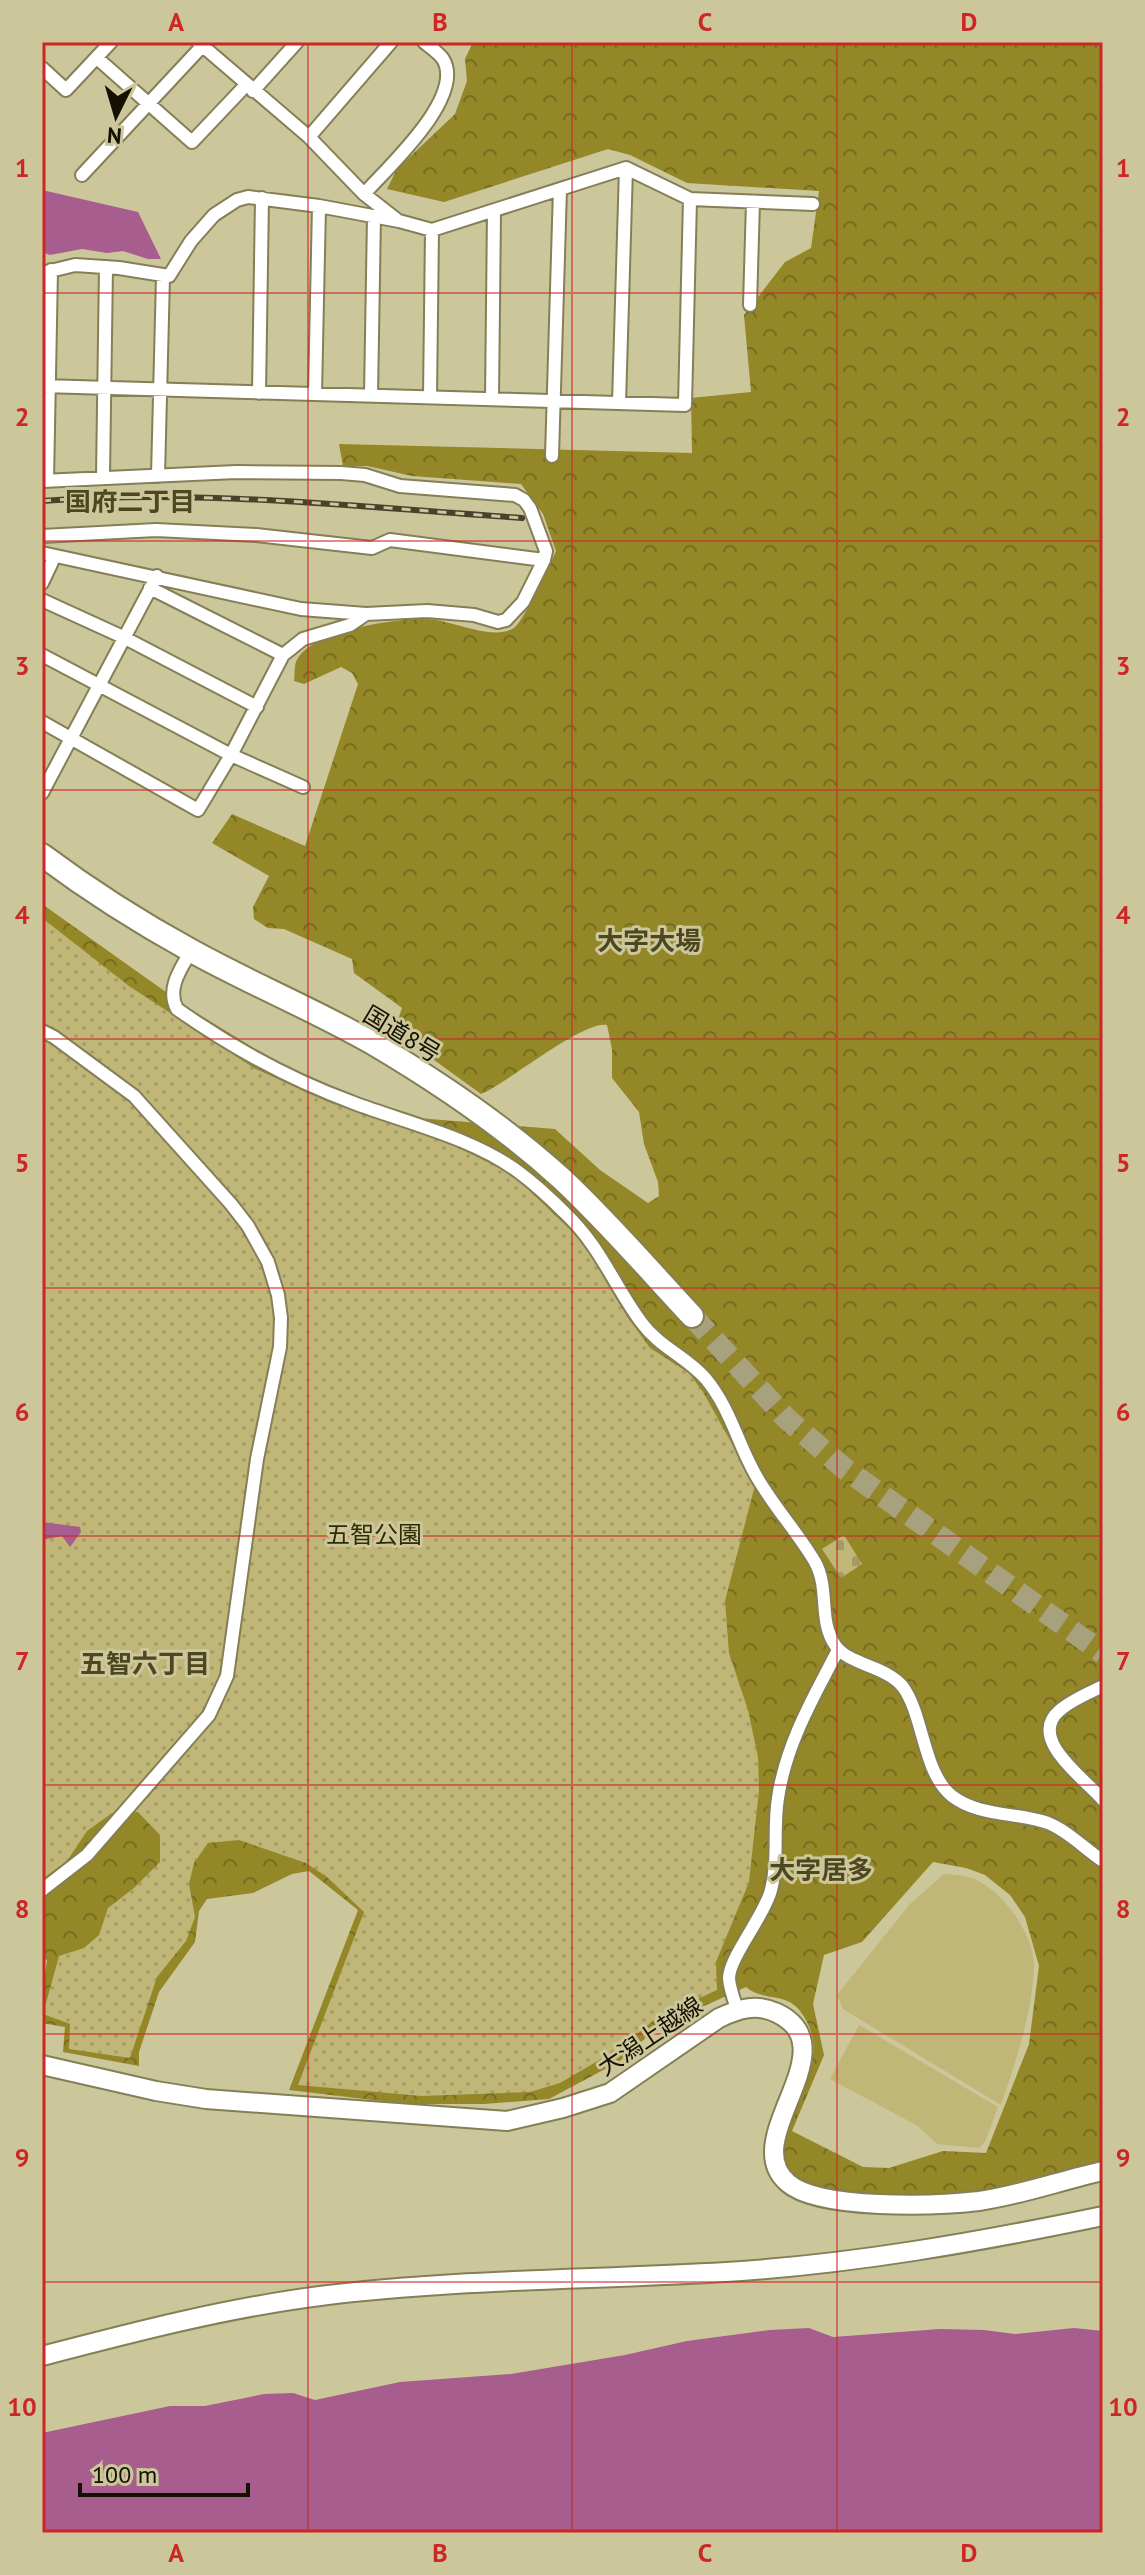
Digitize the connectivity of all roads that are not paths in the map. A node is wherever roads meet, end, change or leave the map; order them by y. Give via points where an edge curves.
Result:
1 (111, 42) edge
2 (297, 42) edge
3 (391, 42) edge
4 (424, 42) edge
5 (202, 43) edge
6 (97, 58) junction
7 (42, 68) edge
8 (249, 88) junction
9 (148, 102) junction
10 (309, 137) junction
11 (626, 168) junction
12 (82, 175) dead end
13 (560, 189) junction
14 (364, 194) junction
15 (262, 198) junction
16 (690, 199) junction
17 (753, 202) junction
18 (813, 204) dead end
19 (319, 206) junction
20 (494, 212) junction
21 (374, 216) junction
22 (399, 221) junction
23 (432, 230) junction
24 (106, 267) junction
25 (47, 271) edge
26 (163, 277) junction
27 (750, 305) dead end
28 (45, 386) edge
29 (105, 388) junction
30 (162, 390) junction
31 (259, 393) junction
32 (315, 394) junction
33 (371, 396) junction
34 (430, 397) junction
35 (492, 399) junction
36 (553, 401) junction
37 (619, 403) junction
38 (552, 456) dead end
39 (103, 476) junction
40 (158, 476) junction
41 (44, 481) edge
42 (42, 536) edge
43 (47, 558) edge
44 (544, 560) junction
45 (154, 582) junction
46 (42, 583) edge
47 (42, 600) edge
48 (366, 614) junction
49 (123, 637) junction
50 (42, 655) edge
51 (283, 655) junction
52 (100, 685) junction
53 (257, 707) junction
54 (42, 722) edge
55 (71, 738) junction
56 (231, 755) junction
57 (303, 787) dead end
58 (42, 793) edge
59 (42, 855) edge
60 (191, 951) junction
61 (42, 1031) edge
62 (692, 1316) tunnel mouth
63 (838, 1650) junction
64 (1103, 1686) edge
65 (1103, 1800) edge
66 (1103, 1861) edge
67 (42, 1890) edge
68 (737, 2009) junction
69 (42, 2065) edge
70 (1103, 2171) edge
71 (1103, 2216) edge
72 (42, 2356) edge

1 - 6 street
2 - 8 street
3 - 10 street
4 - 14 street via 443,59 447,89 430,119
5 - 8 street
5 - 9 street
6 - 7 street via 66,90
6 - 9 street
8 - 9 street via 192,142
8 - 10 street
9 - 12 street
10 - 14 street
11 - 13 street
11 - 16 street
11 - 37 street
13 - 20 street
13 - 36 street
14 - 22 street
15 - 19 street
15 - 26 street via 237,200 214,215 191,241 173,274
15 - 31 street
16 - 17 street
16 - 37 street via 685,405
17 - 18 street
17 - 27 street
19 - 21 street
19 - 32 street
20 - 23 street
20 - 35 street
21 - 22 street
21 - 33 street
22 - 23 street
23 - 34 street
24 - 25 street via 75,265
24 - 26 street
24 - 29 street
25 - 28 street
26 - 30 street
28 - 29 street
28 - 41 street
29 - 30 street
29 - 39 street
30 - 31 street
30 - 40 street
31 - 32 street
32 - 33 street
33 - 34 street
34 - 35 street
35 - 36 street
36 - 37 street
36 - 38 street
39 - 40 street
39 - 41 street
40 - 44 street via 341,473 400,486 515,495 538,523
42 - 44 street via 156,530 372,548 390,540
43 - 45 street
43 - 46 street
44 - 48 street via 523,602 506,620 427,611
45 - 48 street via 301,609
45 - 49 street
45 - 51 street
47 - 49 street
48 - 51 street via 350,625 303,639
49 - 52 street
49 - 53 street
50 - 52 street
51 - 53 street
52 - 55 street
52 - 56 street
53 - 56 street
54 - 55 street
55 - 56 street via 198,810
55 - 58 street
56 - 57 street
59 - 60 highway, 国道8号
60 - 62 highway, 国道8号 via 374,1044 522,1145 598,1214
60 - 63 street via 175,984 172,1001 177,1009 280,1071 479,1149 518,1171 589,1238 654,1340 689,1363 723,1403 756,1477 815,1562 827,1627
61 - 67 street via 134,1096 231,1204 268,1262 281,1318 227,1676 209,1715 87,1855
63 - 66 street via 903,1688 936,1774 950,1795 969,1806 1050,1824
63 - 68 street via 797,1729 783,1771 770,1893 729,1978
64 - 65 street via 1060,1710 1049,1731 1052,1747
68 - 69 main road, 大潟上越線 via 610,2093 507,2121 206,2099
68 - 70 main road, 大潟上越線 via 763,2008 798,2031 801,2067 774,2150 782,2177 812,2196 913,2204 979,2201
71 - 72 main road via 851,2261 321,2296 222,2313

